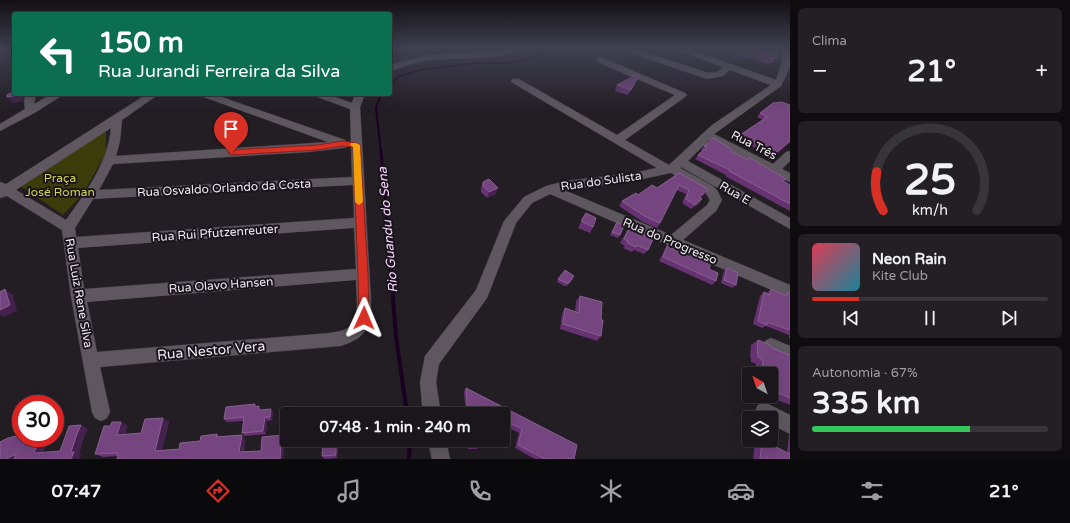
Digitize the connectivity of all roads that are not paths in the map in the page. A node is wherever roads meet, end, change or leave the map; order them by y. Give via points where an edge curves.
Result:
1 (622, 69) edge
2 (688, 69) edge
3 (725, 69) edge
4 (738, 69) edge
5 (784, 69) edge
6 (516, 81) dead end
7 (778, 84) junction
8 (30, 96) edge
9 (56, 96) edge
10 (151, 96) edge
11 (210, 96) edge
12 (324, 96) edge
13 (359, 96) edge
14 (355, 107) junction
15 (32, 110) junction
16 (117, 120) junction
17 (1, 126) edge
18 (706, 135) junction
19 (617, 140) junction
20 (343, 144) junction
21 (356, 145) junction
22 (790, 155) edge
23 (108, 160) junction
24 (674, 167) junction
25 (773, 170) junction
26 (790, 178) edge
27 (358, 181) junction
28 (550, 189) junction
29 (2, 190) edge
30 (90, 195) junction
31 (360, 224) junction
32 (790, 224) edge
33 (68, 227) junction
34 (672, 242) junction
35 (70, 243) junction
36 (363, 274) junction
37 (790, 292) edge
38 (78, 296) junction
39 (771, 346) edge
40 (790, 354) edge
41 (91, 360) junction
42 (431, 407) edge
43 (101, 412) dead end
44 (778, 419) edge
45 (790, 425) edge
46 (438, 447) edge
47 (441, 459) edge

1 - 19 street via 682,95
2 - 3 street via 707,76 720,74
4 - 7 street
5 - 7 street
6 - 19 street
7 - 18 street
8 - 15 street via 29,107
9 - 15 street
10 - 16 street
11 - 20 street
12 - 14 street
13 - 14 street
14 - 21 street, Rua Nestor Vera
15 - 17 street
16 - 23 street via 115,140
16 - 29 street
18 - 24 street
18 - 25 street, Rua Três
19 - 24 street
20 - 21 street
20 - 23 street
21 - 27 street, Rua Nestor Vera
22 - 25 street
23 - 30 street
24 - 28 street, Rua do Sulista via 633,177
24 - 32 street, Rua E
24 - 34 street via 709,189 714,193 716,200 712,208
25 - 26 street, Rua Três
27 - 30 street, Rua Osvaldo Orlando da Costa
27 - 31 street, Rua Nestor Vera
28 - 34 street, Rua do Progresso
28 - 42 street, Rua do Sulista via 528,200 510,221 482,294 431,362 428,382
29 - 33 street, Rua Luiz Rene Silva
30 - 33 street
31 - 35 street, Rua Rui Pfutzenreuter
31 - 36 street, Rua Nestor Vera
33 - 35 street, Rua Luiz Rene Silva
34 - 37 street, Rua do Progresso
35 - 38 street, Rua Luiz Rene Silva
36 - 38 street, Rua Olavo Hansen
36 - 41 street, Rua Nestor Vera via 364,318 360,328 352,336
38 - 41 street, Rua Luiz Rene Silva
39 - 40 street
41 - 43 street, Rua Luiz Rene Silva
44 - 45 street
46 - 47 street

